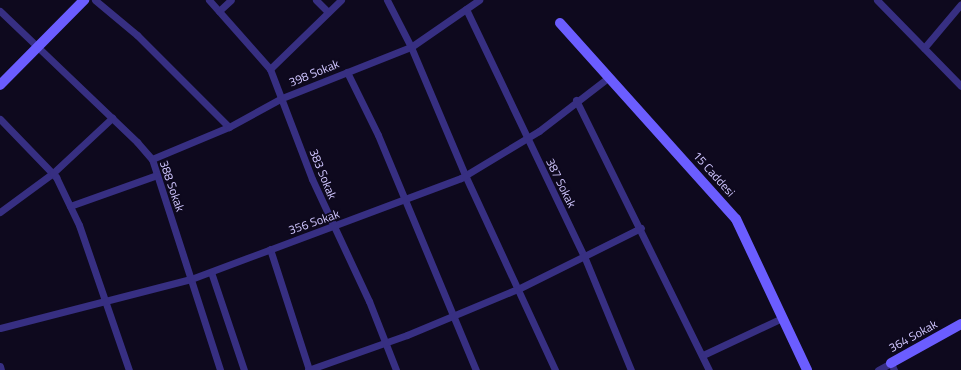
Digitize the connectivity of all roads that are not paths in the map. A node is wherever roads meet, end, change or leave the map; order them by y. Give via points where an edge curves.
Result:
1 (84, 0) edge
2 (95, 0) edge
3 (209, 0) edge
4 (231, 0) edge
5 (316, 0) edge
6 (340, 0) edge
7 (386, 0) edge
8 (479, 0) edge
9 (877, 0) edge
10 (958, 0) edge
11 (961, 3) edge
12 (466, 9) junction
13 (0, 11) edge
14 (220, 11) junction
15 (328, 12) junction
16 (560, 23) dead end
17 (411, 47) junction
18 (40, 48) junction
19 (924, 48) junction
20 (270, 69) junction
21 (347, 72) junction
22 (609, 77) junction
23 (0, 85) edge
24 (961, 86) edge
25 (282, 98) junction
26 (576, 100) junction
27 (112, 118) junction
28 (0, 119) edge
29 (229, 127) junction
30 (527, 138) junction
31 (152, 159) junction
32 (53, 173) junction
33 (157, 175) junction
34 (466, 175) junction
35 (404, 202) junction
36 (70, 206) junction
37 (0, 212) edge
38 (333, 227) junction
39 (641, 228) junction
40 (270, 249) junction
41 (584, 256) junction
42 (211, 272) junction
43 (191, 279) junction
44 (520, 288) junction
45 (106, 300) junction
46 (452, 316) junction
47 (782, 318) junction
48 (961, 324) edge
49 (0, 328) edge
50 (384, 341) junction
51 (703, 355) junction
52 (0, 366) edge
53 (893, 366) edge
54 (1, 370) edge
55 (129, 370) edge
56 (220, 370) edge
57 (244, 370) edge
58 (309, 370) edge
59 (396, 370) edge
60 (476, 370) edge
61 (555, 370) edge
62 (631, 370) edge
63 (709, 370) edge
64 (807, 370) edge
65 (878, 370) edge

1 - 18 street
2 - 29 street via 137,35
3 - 14 street, 383 Sokak
4 - 14 street
5 - 15 street
6 - 15 street
7 - 17 street
8 - 12 street, 398 Sokak
9 - 19 street
10 - 11 street
11 - 19 street
12 - 17 street, 398 Sokak
12 - 30 street, 387 Sokak
13 - 18 street, 388 Sokak
14 - 20 street, 383 Sokak
15 - 20 street
16 - 22 street, 15 Caddesi
17 - 21 street, 398 Sokak
17 - 34 street
18 - 23 street
18 - 27 street, 388 Sokak
19 - 24 street
20 - 25 street, 383 Sokak
21 - 25 street, 398 Sokak
21 - 35 street via 378,135
22 - 26 street, 356 Sokak
22 - 47 street, 15 Caddesi via 736,219
25 - 29 street, 398 Sokak
25 - 38 street, 383 Sokak
26 - 30 street, 356 Sokak
26 - 39 street
27 - 31 street, 388 Sokak
27 - 32 street
28 - 32 street
29 - 31 street, 398 Sokak
30 - 34 street, 356 Sokak
30 - 41 street, 387 Sokak
31 - 33 street, 388 Sokak
32 - 36 street
32 - 37 street
33 - 36 street
33 - 43 street, 388 Sokak
34 - 35 street, 356 Sokak
34 - 44 street
35 - 38 street, 356 Sokak
35 - 46 street
36 - 45 street
38 - 40 street, 356 Sokak
38 - 50 street, 383 Sokak via 369,301
39 - 41 street
39 - 51 street
40 - 42 street, 356 Sokak
40 - 58 street
41 - 44 street
41 - 62 street, 387 Sokak
42 - 43 street, 356 Sokak
42 - 57 street
43 - 45 street, 356 Sokak
43 - 56 street, 388 Sokak
44 - 46 street
44 - 61 street
45 - 49 street, 356 Sokak
45 - 55 street
46 - 50 street
46 - 60 street
47 - 51 street
47 - 64 street, 15 Caddesi
48 - 53 street, 364 Sokak
50 - 58 street
50 - 59 street, 383 Sokak
51 - 63 street
52 - 54 street
53 - 65 street, 364 Sokak

